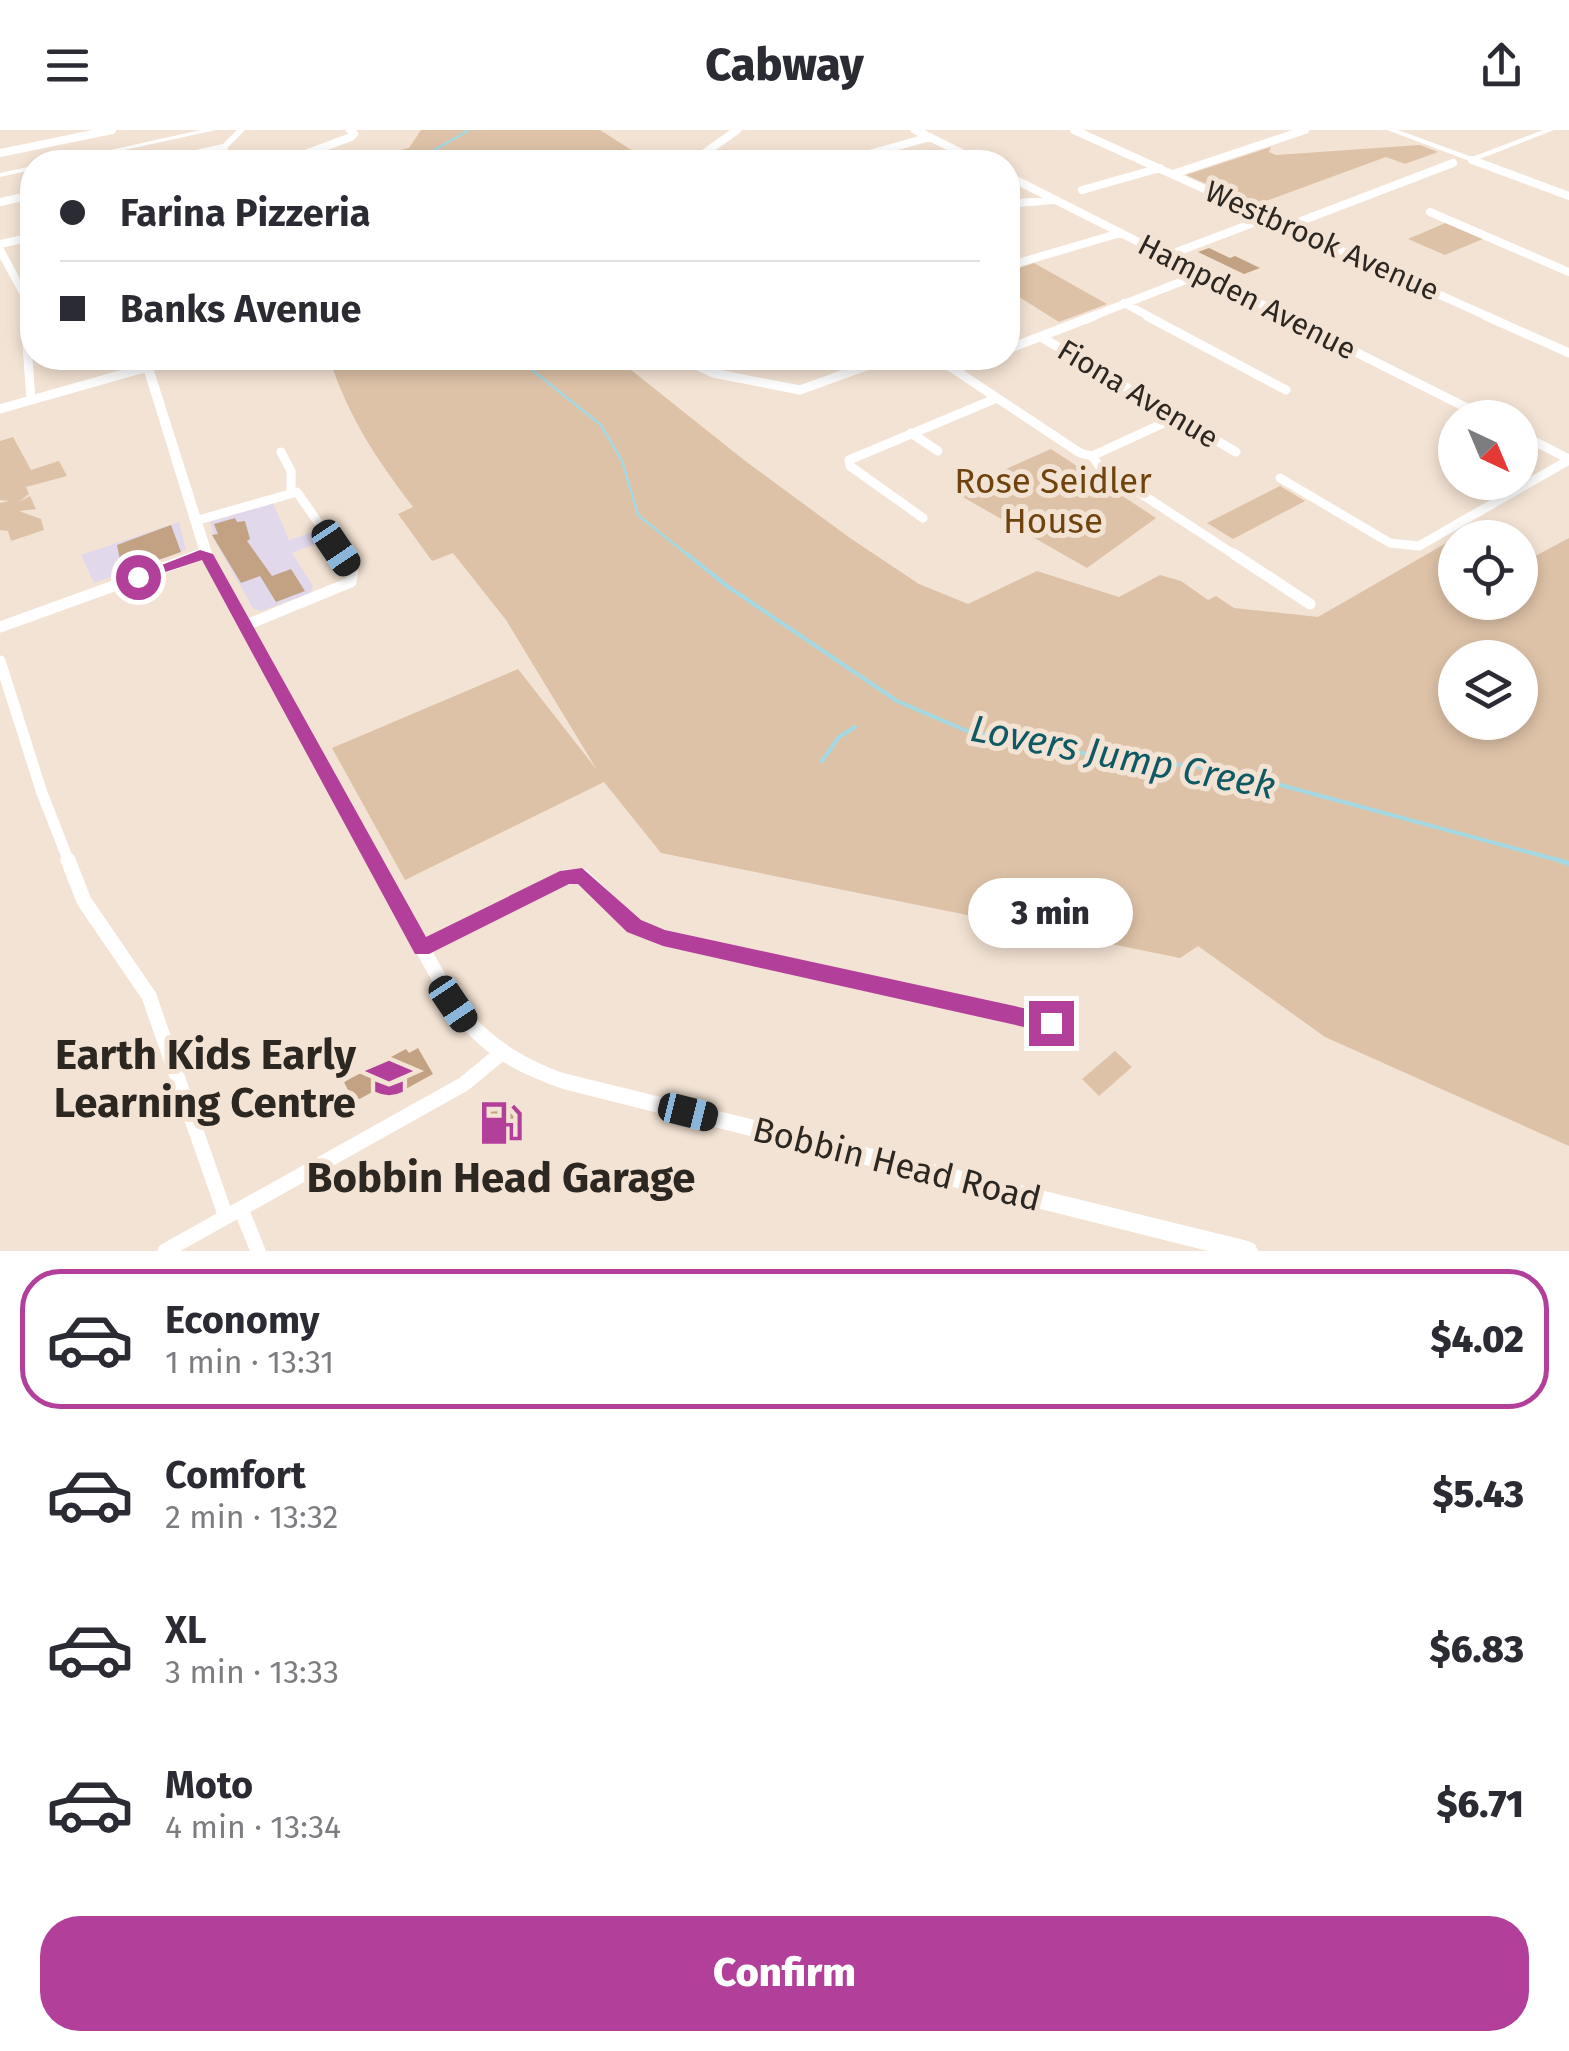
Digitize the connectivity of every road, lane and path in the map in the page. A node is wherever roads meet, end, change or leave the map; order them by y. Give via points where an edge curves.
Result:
1 (112, 130) edge
2 (216, 130) edge
3 (350, 130) edge
4 (737, 130) edge
5 (915, 130) edge
6 (1074, 130) edge
7 (1305, 130) edge
8 (1391, 130) edge
9 (1550, 130) edge
10 (239, 133) edge
11 (930, 137) junction
12 (224, 148) joint
13 (118, 150) edge
14 (215, 150) edge
15 (316, 150) edge
16 (709, 150) edge
17 (884, 150) edge
18 (956, 150) edge
19 (0, 153) edge
20 (1472, 160) junction
21 (1453, 163) dead end
22 (1160, 168) junction
23 (1173, 174) junction
24 (1020, 182) edge
25 (1082, 190) dead end
26 (1569, 196) edge
27 (1054, 200) junction
28 (1020, 203) edge
29 (1430, 212) dead end
30 (1269, 218) junction
31 (1288, 226) junction
32 (1120, 233) junction
33 (0, 247) edge
34 (1166, 256) junction
35 (1020, 261) edge
36 (1569, 272) edge
37 (1201, 274) junction
38 (20, 286) edge
39 (1124, 303) junction
40 (1040, 336) junction
41 (1020, 344) edge
42 (1569, 353) edge
43 (29, 370) edge
44 (123, 370) edge
45 (149, 370) edge
46 (706, 370) edge
47 (855, 370) edge
48 (955, 370) edge
49 (1286, 390) dead end
50 (997, 398) junction
51 (31, 400) junction
52 (1451, 400) edge
53 (0, 409) edge
54 (1177, 418) junction
55 (911, 432) junction
56 (1538, 444) edge
57 (938, 451) dead end
58 (281, 452) dead end
59 (1236, 452) dead end
60 (1092, 456) junction
61 (1569, 460) edge
62 (1280, 478) dead end
63 (291, 491) junction
64 (924, 518) dead end
65 (195, 520) junction
66 (206, 554) junction
67 (1310, 604) dead end
68 (244, 626) junction
69 (0, 627) edge
70 (0, 661) edge
71 (422, 948) junction
72 (1051, 1023) dead end
73 (499, 1054) junction
74 (234, 1213) junction
75 (165, 1251) edge
76 (258, 1251) edge
77 (1248, 1251) edge

1 - 19 street
2 - 10 main road
2 - 13 main road
3 - 15 street via 351,137
4 - 16 street
5 - 11 street
6 - 22 street, Westbrook Avenue
7 - 23 street
8 - 20 main road
9 - 20 main road
10 - 12 main road
11 - 17 street
11 - 18 street
12 - 14 street
20 - 26 street
21 - 31 street
22 - 23 street, Westbrook Avenue
22 - 25 street
23 - 30 street, Westbrook Avenue
24 - 27 street, Hampden Avenue
27 - 28 street
27 - 32 street, Hampden Avenue
29 - 36 street
30 - 31 street, Westbrook Avenue
30 - 34 street
31 - 42 street, Westbrook Avenue
32 - 34 street, Hampden Avenue
32 - 35 street
33 - 38 street
34 - 37 street, Hampden Avenue
37 - 39 street
37 - 52 street, Hampden Avenue
39 - 40 street
39 - 49 street
40 - 41 street
40 - 54 street, Fiona Avenue
43 - 51 street
44 - 51 street
45 - 65 main road, Bobbin Head Road
46 - 47 street via 800,390
48 - 50 street
50 - 55 street
50 - 60 street
51 - 53 street
54 - 59 street, Fiona Avenue
54 - 60 street
55 - 57 street
55 - 64 street via 854,455 850,466
56 - 61 street
58 - 63 street
60 - 67 street via 1100,468
61 - 62 street via 1419,546 1390,542
63 - 65 street
63 - 68 street via 304,499 354,576 337,591
65 - 66 main road, Bobbin Head Road
66 - 68 main road, Bobbin Head Road
66 - 69 street
68 - 71 main road, Bobbin Head Road
70 - 74 street via 84,901 149,996
71 - 72 street via 566,877 582,876 634,926 663,938
71 - 73 main road, Bobbin Head Road via 467,1025
73 - 74 street via 464,1084
73 - 77 main road, Bobbin Head Road via 562,1081
74 - 75 street
74 - 76 street

